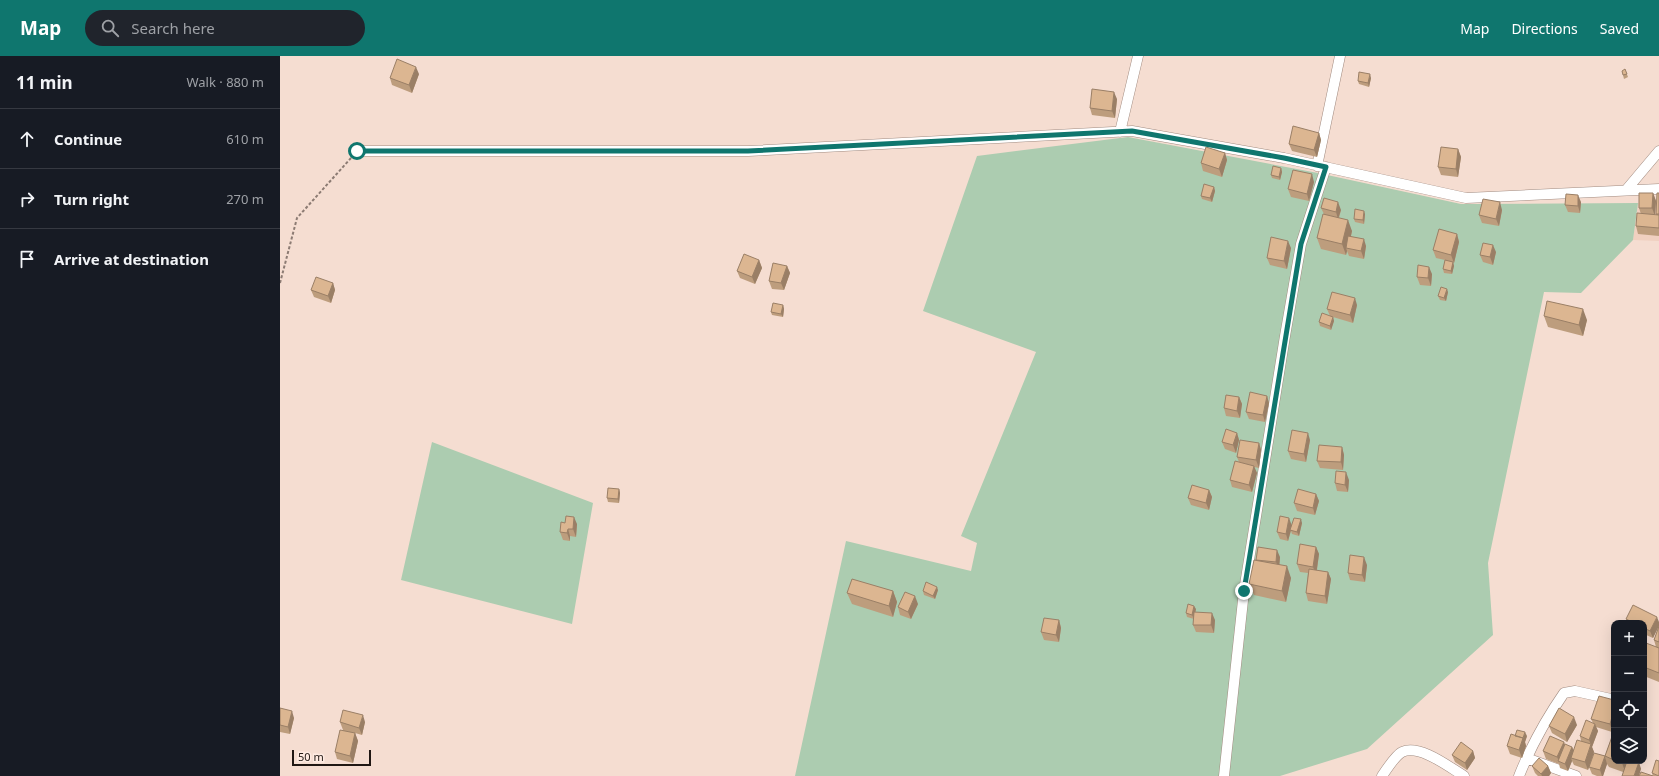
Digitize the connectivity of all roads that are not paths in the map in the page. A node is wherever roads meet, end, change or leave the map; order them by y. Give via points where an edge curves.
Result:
1 (1138, 56) edge
2 (1340, 56) edge
3 (1120, 132) junction
4 (357, 151) road end
5 (1659, 151) edge
6 (1321, 167) junction
7 (1659, 189) edge
8 (1627, 190) junction
9 (1611, 699) edge
10 (1526, 758) junction
11 (1224, 776) edge
12 (1382, 776) edge
13 (1464, 776) edge
14 (1519, 776) edge
15 (1576, 776) edge

1 - 3 street
2 - 6 street
3 - 4 street via 748,151
3 - 6 street via 1132,131
5 - 8 street
6 - 8 street via 1466,198
6 - 11 street via 1301,244 1244,591
7 - 8 street
9 - 10 street via 1575,691 1564,693 1546,718
10 - 14 street
10 - 15 street
12 - 13 street via 1401,752 1411,750 1423,752

